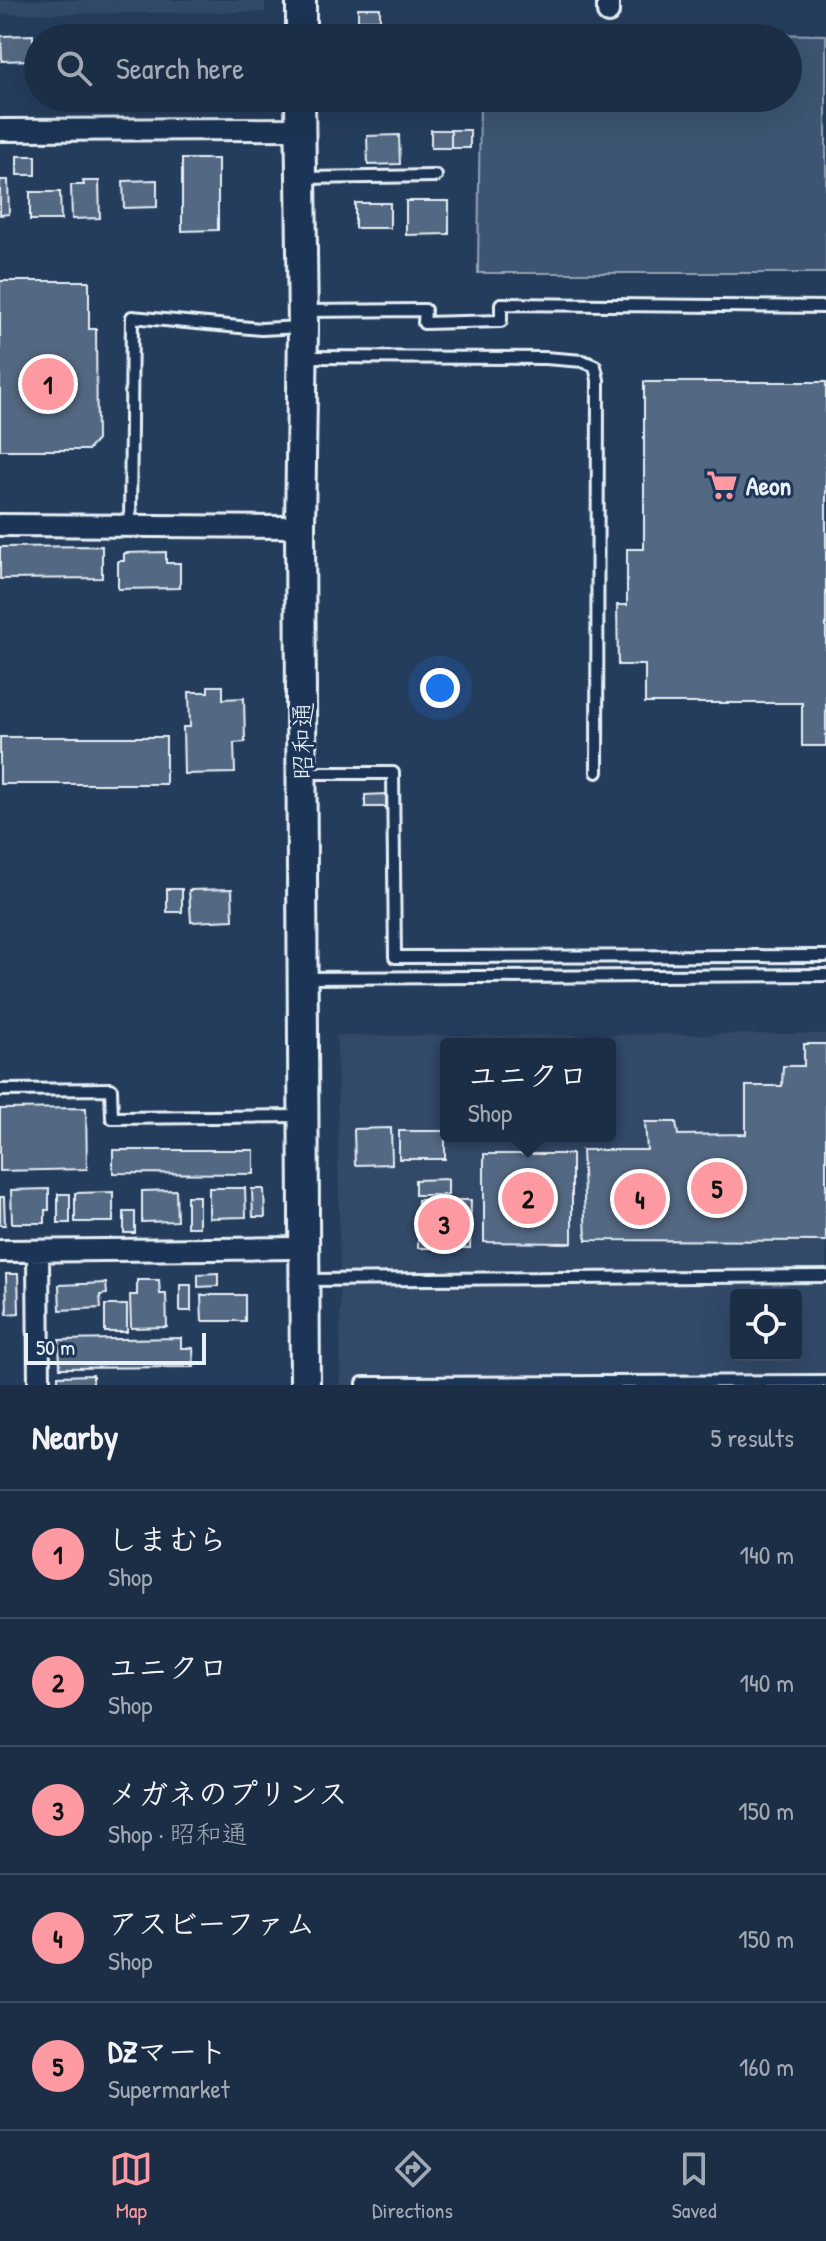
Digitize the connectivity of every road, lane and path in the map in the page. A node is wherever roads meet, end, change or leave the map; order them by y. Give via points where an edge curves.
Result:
1 (301, 0) edge
2 (301, 24) edge
3 (300, 112) edge
4 (300, 129) junction
5 (0, 130) edge
6 (436, 176) dead end
7 (301, 178) junction
8 (826, 307) edge
9 (303, 319) junction
10 (303, 357) junction
11 (0, 525) edge
12 (130, 525) junction
13 (300, 527) junction
14 (597, 772) dead end
15 (302, 773) junction
16 (826, 956) edge
17 (826, 975) edge
18 (303, 978) junction
19 (0, 1090) edge
20 (303, 1116) junction
21 (303, 1248) junction
22 (0, 1251) edge
23 (38, 1251) junction
24 (826, 1276) edge
25 (303, 1280) junction
26 (826, 1381) edge
27 (39, 1385) edge
28 (305, 1385) edge
29 (363, 1385) edge

1 - 2 street
3 - 4 street, 昭和通
4 - 5 street
4 - 7 street, 昭和通
6 - 7 lane
7 - 9 street, 昭和通
8 - 9 lane via 501,304 501,321 424,323 425,310
9 - 10 street, 昭和通
9 - 12 lane via 261,329 132,317
10 - 13 street, 昭和通
10 - 14 lane via 545,358 595,366
11 - 12 street
12 - 13 street
13 - 15 street, 昭和通
15 - 16 lane via 393,773 395,957
15 - 18 street, 昭和通
17 - 18 lane
18 - 20 street, 昭和通
19 - 20 lane via 111,1089 112,1118
20 - 21 street, 昭和通
21 - 23 street
21 - 25 street, 昭和通
22 - 23 street
23 - 27 street
24 - 25 lane
25 - 28 street, 昭和通
26 - 29 lane

